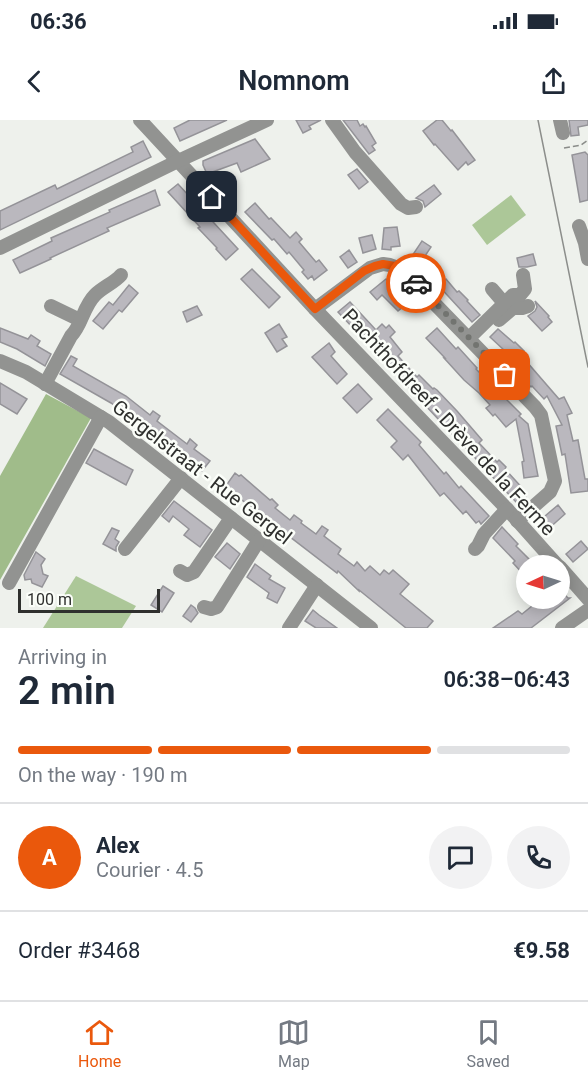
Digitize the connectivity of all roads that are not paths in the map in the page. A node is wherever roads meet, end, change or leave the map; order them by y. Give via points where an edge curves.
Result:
1 (140, 120) edge
2 (267, 120) edge
3 (324, 120) edge
4 (332, 120) edge
5 (352, 156) dead end
6 (178, 161) junction
7 (416, 207) dead end
8 (579, 226) dead end
9 (0, 248) edge
10 (588, 259) edge
11 (121, 275) dead end
12 (523, 275) dead end
13 (492, 289) dead end
14 (504, 303) junction
15 (51, 306) dead end
16 (528, 306) dead end
17 (315, 309) junction
18 (80, 320) junction
19 (471, 340) junction
20 (0, 361) edge
21 (45, 384) junction
22 (101, 417) junction
23 (181, 478) junction
24 (507, 509) junction
25 (231, 518) junction
26 (518, 521) junction
27 (259, 540) junction
28 (125, 549) dead end
29 (475, 549) dead end
30 (549, 555) edge
31 (180, 571) dead end
32 (570, 579) edge
33 (9, 583) dead end
34 (317, 585) junction
35 (588, 599) edge
36 (204, 607) dead end
37 (588, 610) edge
38 (290, 628) edge
39 (372, 628) edge
40 (561, 628) edge

1 - 6 street, Pachthofdreef - Drève de la Ferme
2 - 6 street
3 - 5 street
4 - 7 street via 401,204
6 - 9 street
6 - 17 street, Pachthofdreef - Drève de la Ferme
8 - 10 street
11 - 18 street via 95,295
12 - 14 street via 525,289
13 - 14 street
14 - 19 street
15 - 18 street
16 - 19 street via 513,308
17 - 19 street via 370,268 390,265 407,274
17 - 24 street, Pachthofdreef - Drève de la Ferme
18 - 21 street
19 - 26 street via 542,415 555,482 550,492
20 - 21 street, Gergelstraat - Rue Gergel
21 - 22 street, Gergelstraat - Rue Gergel
22 - 23 street, Gergelstraat - Rue Gergel
22 - 33 street
23 - 25 street, Gergelstraat - Rue Gergel
23 - 28 street
24 - 26 street, Pachthofdreef - Drève de la Ferme
24 - 29 street
25 - 27 street, Gergelstraat - Rue Gergel
25 - 31 street via 194,572 187,575
26 - 30 street, Pachthofdreef - Drève de la Ferme
27 - 34 street, Gergelstraat - Rue Gergel
27 - 36 street via 217,607
32 - 35 street, Pachthofdreef - Drève de la Ferme
34 - 38 street
34 - 39 street, Gergelstraat - Rue Gergel
37 - 40 street

